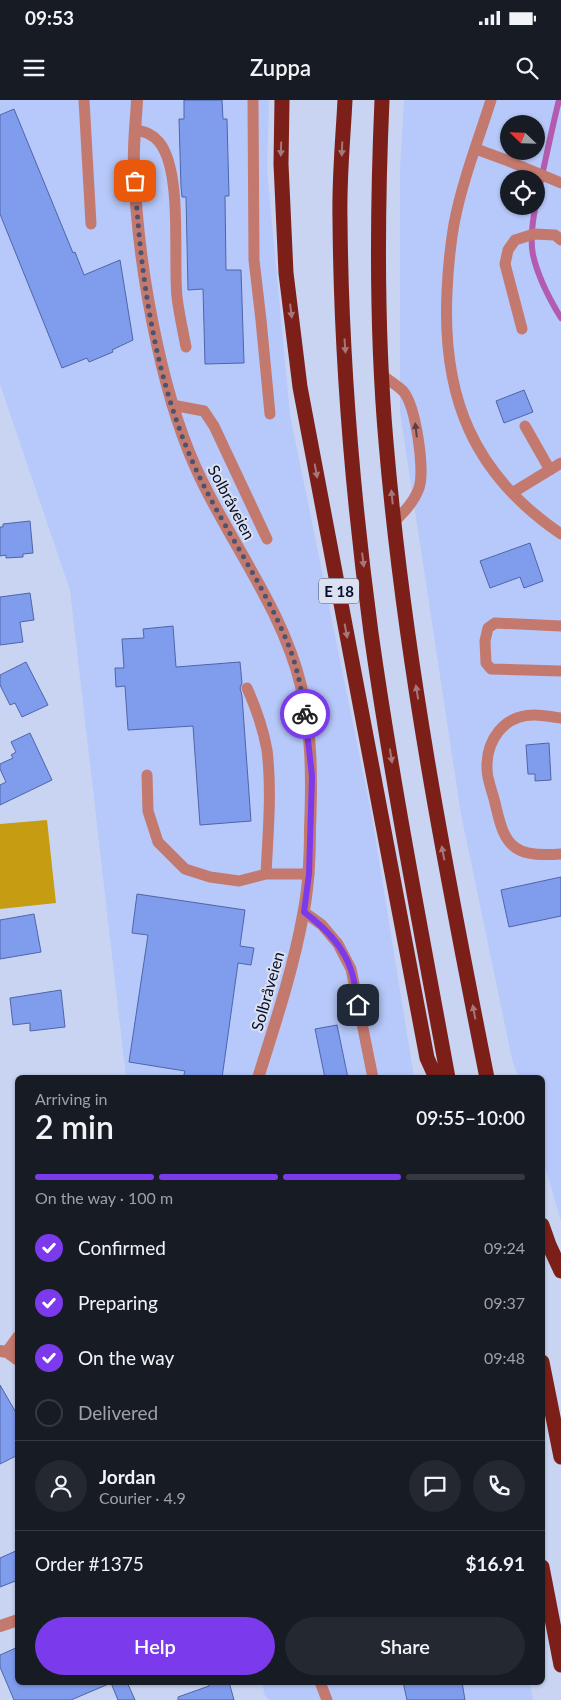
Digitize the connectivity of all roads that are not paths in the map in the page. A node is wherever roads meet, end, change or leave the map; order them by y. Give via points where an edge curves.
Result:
1 (84, 100) edge
2 (137, 100) edge
3 (253, 100) edge
4 (282, 100) edge
5 (344, 100) edge
6 (382, 100) edge
7 (491, 100) edge
8 (136, 130) junction
9 (476, 149) junction
10 (561, 183) edge
11 (92, 224) dead end
12 (561, 240) edge
13 (522, 329) dead end
14 (186, 347) dead end
15 (382, 374) junction
16 (172, 405) junction
17 (270, 414) dead end
18 (525, 426) dead end
19 (558, 466) edge
20 (512, 493) junction
21 (394, 522) junction
22 (561, 534) edge
23 (267, 539) dead end
24 (561, 626) edge
25 (561, 671) edge
26 (248, 688) dead end
27 (561, 718) edge
28 (148, 775) dead end
29 (561, 854) edge
30 (266, 874) junction
31 (309, 874) junction
32 (304, 912) junction
33 (479, 1038) junction
34 (259, 1075) edge
35 (372, 1075) edge
36 (435, 1075) edge
37 (447, 1075) edge
38 (486, 1075) edge
39 (498, 1075) edge
40 (545, 1234) edge
41 (561, 1272) edge
42 (15, 1342) edge
43 (8, 1354) edge
44 (545, 1377) edge
45 (561, 1457) edge
46 (545, 1582) edge
47 (15, 1621) edge
48 (0, 1626) edge
49 (561, 1665) edge
50 (321, 1685) edge
51 (327, 1700) edge

1 - 11 lane
2 - 8 street, Solbråveien
3 - 17 lane via 254,260
4 -> 36 highway, E 18 via 280,164 286,273 300,387 427,1058
5 -> 37 highway, E 18 via 340,218 352,473 371,634
6 - 15 highway via 378,223
7 - 9 lane
8 - 14 lane via 148,132 160,142 168,160 175,196 177,298
8 - 16 street, Solbråveien via 134,164 145,288
9 - 10 lane
9 - 20 lane via 454,224 449,263 446,306 450,369 456,396 479,450
12 - 13 lane via 555,236 534,234 516,240 508,250 505,264
21 -> 15 highway
21 -> 15 lane via 412,504 421,480 420,465 415,422 408,400 403,391
16 - 23 lane via 204,411
16 - 31 street, Solbråveien via 201,480 289,645 301,687 312,776
18 - 19 lane
19 - 20 lane
20 - 22 lane
33 -> 21 highway via 438,824
24 - 25 lane via 495,623 488,628 485,641 486,663 491,669
26 - 30 lane via 259,715 266,750 269,791
27 - 29 lane via 533,715 518,718 502,727 490,744 487,770 498,817 507,839 516,848 530,853
28 - 30 lane via 148,811 158,842 185,869 239,881
30 - 31 lane
31 - 32 street, Solbråveien
32 - 34 street, Solbråveien via 292,966
32 - 35 lane via 322,925 338,944 351,969
33 - 38 highway
33 - 39 highway
40 - 41 highway
42 - 43 street
44 - 45 highway
46 - 49 highway
47 - 48 street
50 - 51 lane

